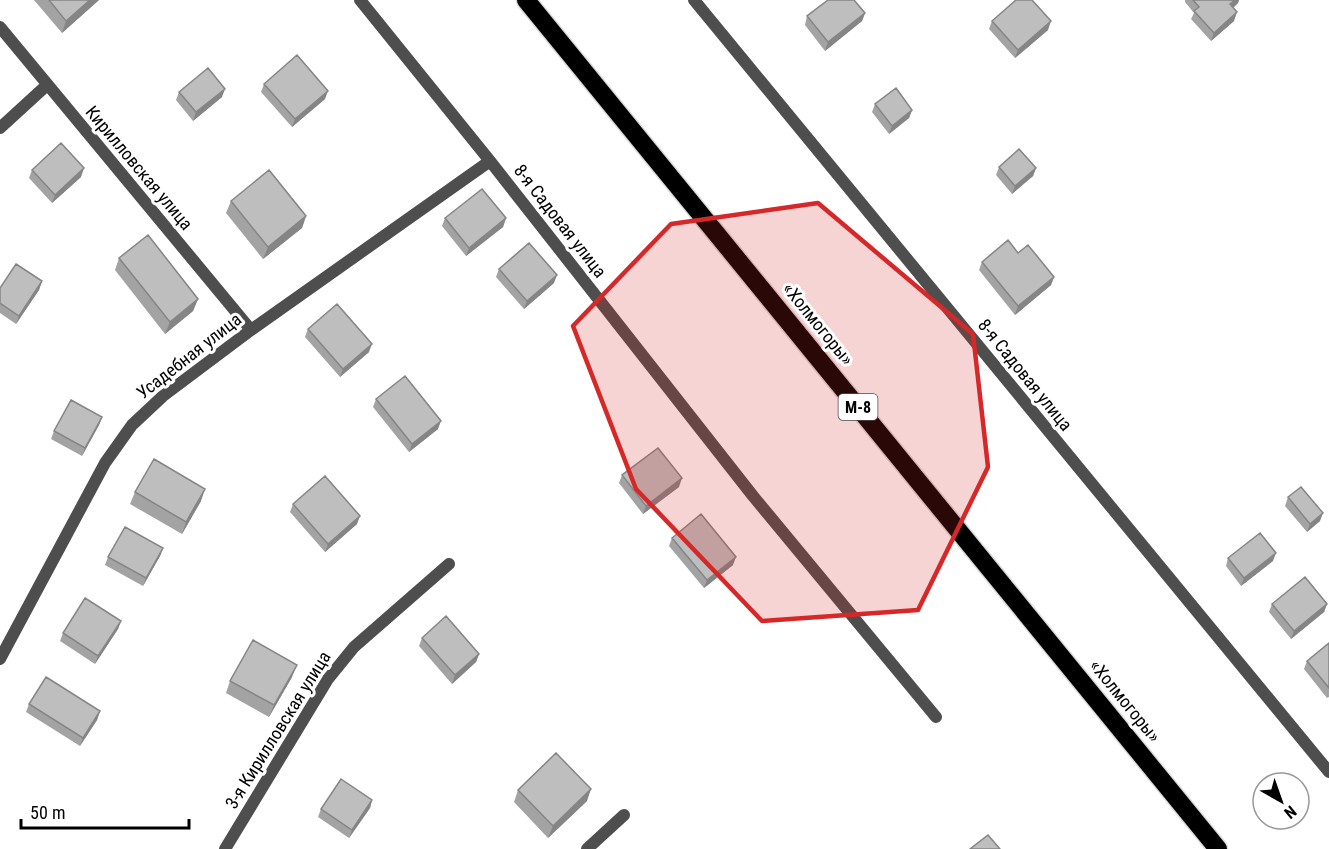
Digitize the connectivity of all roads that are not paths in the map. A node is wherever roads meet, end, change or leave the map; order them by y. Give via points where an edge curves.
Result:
1 (360, 0) edge
2 (526, 0) edge
3 (694, 0) edge
4 (0, 27) edge
5 (47, 85) junction
6 (0, 128) edge
7 (490, 161) junction
8 (251, 330) junction
9 (449, 564) dead end
10 (0, 659) edge
11 (936, 717) dead end
12 (1329, 772) edge
13 (1191, 814) junction
14 (624, 815) dead end
15 (225, 849) edge
16 (587, 849) edge
17 (1218, 849) edge
18 (1222, 849) edge

1 - 7 street, 8-я Садовая улица
2 - 13 highway, «Холмогоры» / М-8
3 - 12 street, 8-я Садовая улица
4 - 5 street, Кирилловская улица
5 - 6 street
5 - 8 street, Кирилловская улица
7 - 8 street, Усадебная улица
7 - 11 street, 8-я Садовая улица via 753,496
8 - 10 street, Усадебная улица via 132,424 105,463
9 - 15 street, 3-я Кирилловская улица via 354,647 328,679
13 - 17 highway, «Холмогоры» / М-8
13 - 18 highway, «Холмогоры» / М-8
14 - 16 street

